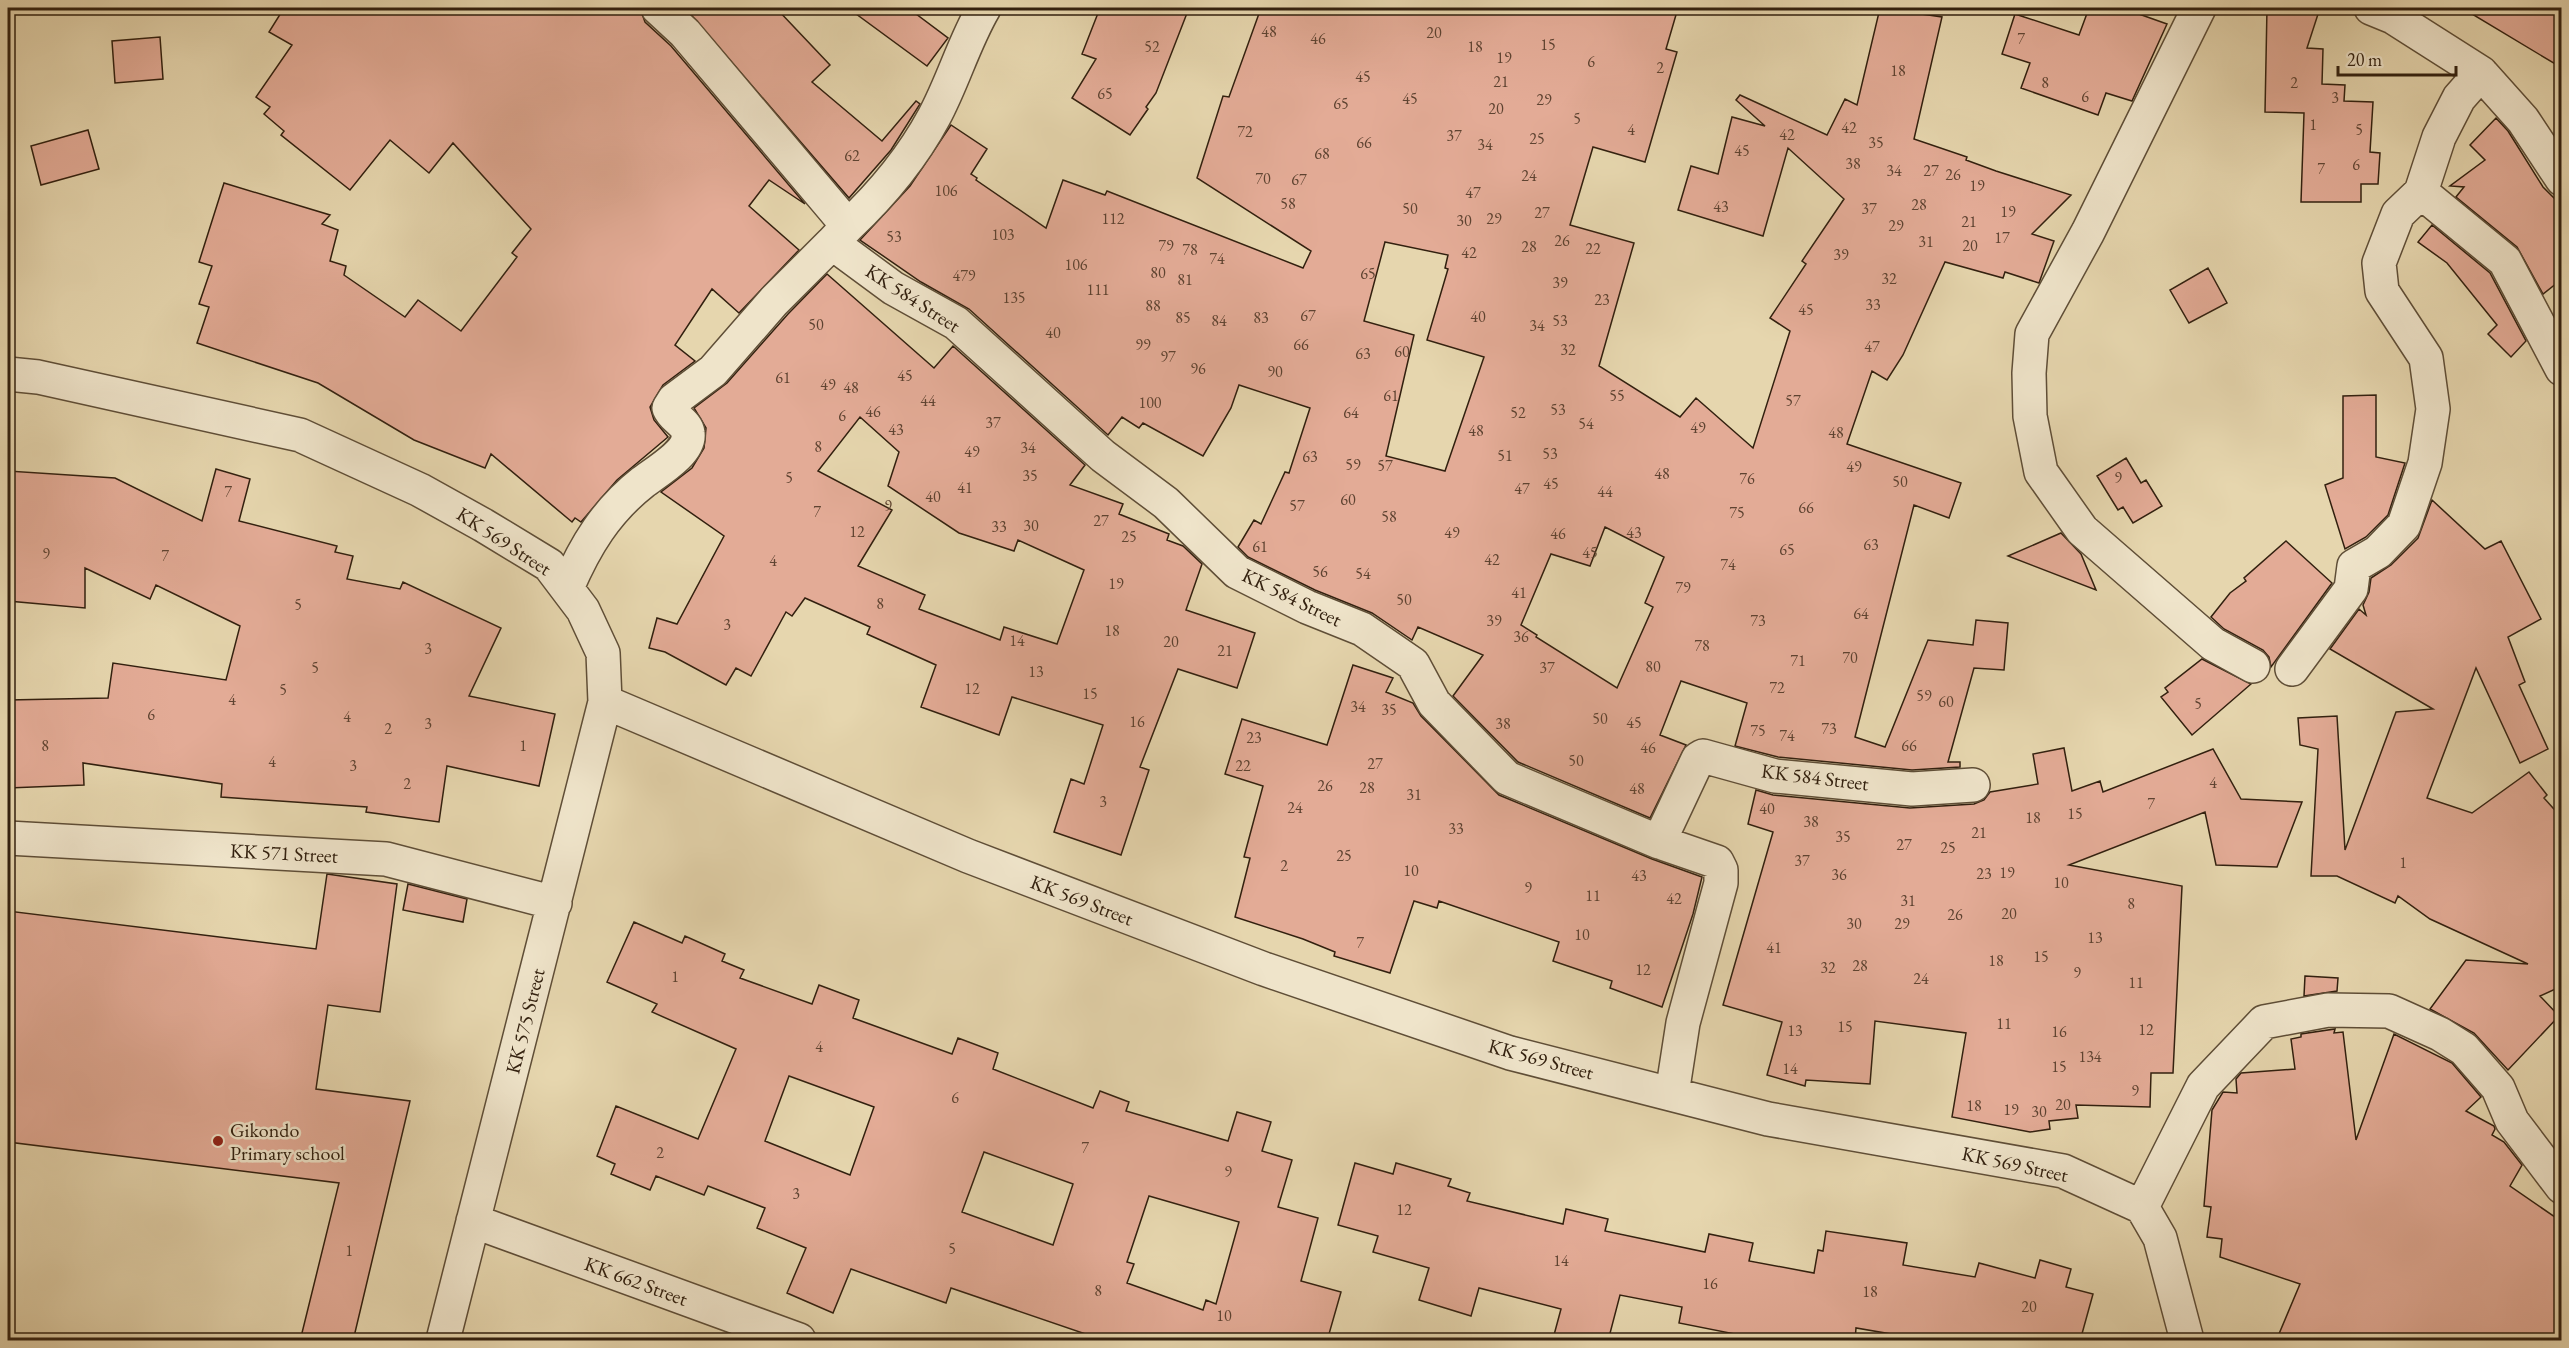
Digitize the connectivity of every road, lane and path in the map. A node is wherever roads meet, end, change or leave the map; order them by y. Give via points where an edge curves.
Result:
1 (658, 8) edge
2 (984, 8) edge
3 (2199, 8) edge
4 (2371, 8) edge
5 (2481, 73) junction
6 (2562, 179) edge
7 (2421, 192) junction
8 (840, 235) junction
9 (2562, 369) edge
10 (8, 374) edge
11 (567, 588) junction
12 (2253, 666) dead end
13 (2292, 669) dead end
14 (605, 702) junction
15 (1973, 785) dead end
16 (8, 838) edge
17 (1659, 842) junction
18 (555, 903) junction
19 (1672, 1094) junction
20 (2562, 1187) edge
21 (2142, 1207) junction
22 (473, 1221) junction
23 (443, 1341) edge
24 (799, 1341) edge
25 (2187, 1341) edge

1 - 8 street, KK 584 Street via 685,33
2 - 8 street via 935,116 914,151 873,203
3 - 12 street via 2088,232 2032,334 2030,416 2041,472 2082,530 2213,644
4 - 5 street via 2393,17
5 - 6 street via 2523,120
5 - 7 street via 2458,98 2439,137
7 - 9 street via 2505,261
7 - 13 street via 2398,214 2379,263 2382,291 2426,358 2433,409 2425,463 2404,525 2379,552 2354,566 2351,590
8 - 11 street via 774,301 713,371 674,400 669,408 672,416 685,425 687,441 668,464 642,482 602,520 583,550
8 - 17 street, KK 584 Street via 893,288 956,323 1103,456 1166,503 1237,572 1307,608 1362,629 1413,664 1434,703 1507,778
10 - 11 street, KK 569 Street via 39,377 300,435 420,490 483,525 549,565
11 - 14 street, KK 569 Street via 583,610 603,653
14 - 18 street, KK 575 Street
14 - 19 street, KK 569 Street via 968,856 1264,969 1510,1053
15 - 17 street, KK 584 Street via 1912,789 1775,776 1702,756
16 - 18 street, KK 571 Street via 386,859
17 - 19 street via 1717,862 1721,870 1721,883 1683,1023
18 - 22 street, KK 575 Street
19 - 21 street, KK 569 Street via 1768,1119 2062,1171
20 - 21 street via 2512,1121 2498,1088 2464,1049 2389,1011 2328,1010 2264,1022 2203,1086
21 - 25 street via 2160,1238
22 - 23 street, KK 575 Street
22 - 24 street, KK 662 Street

